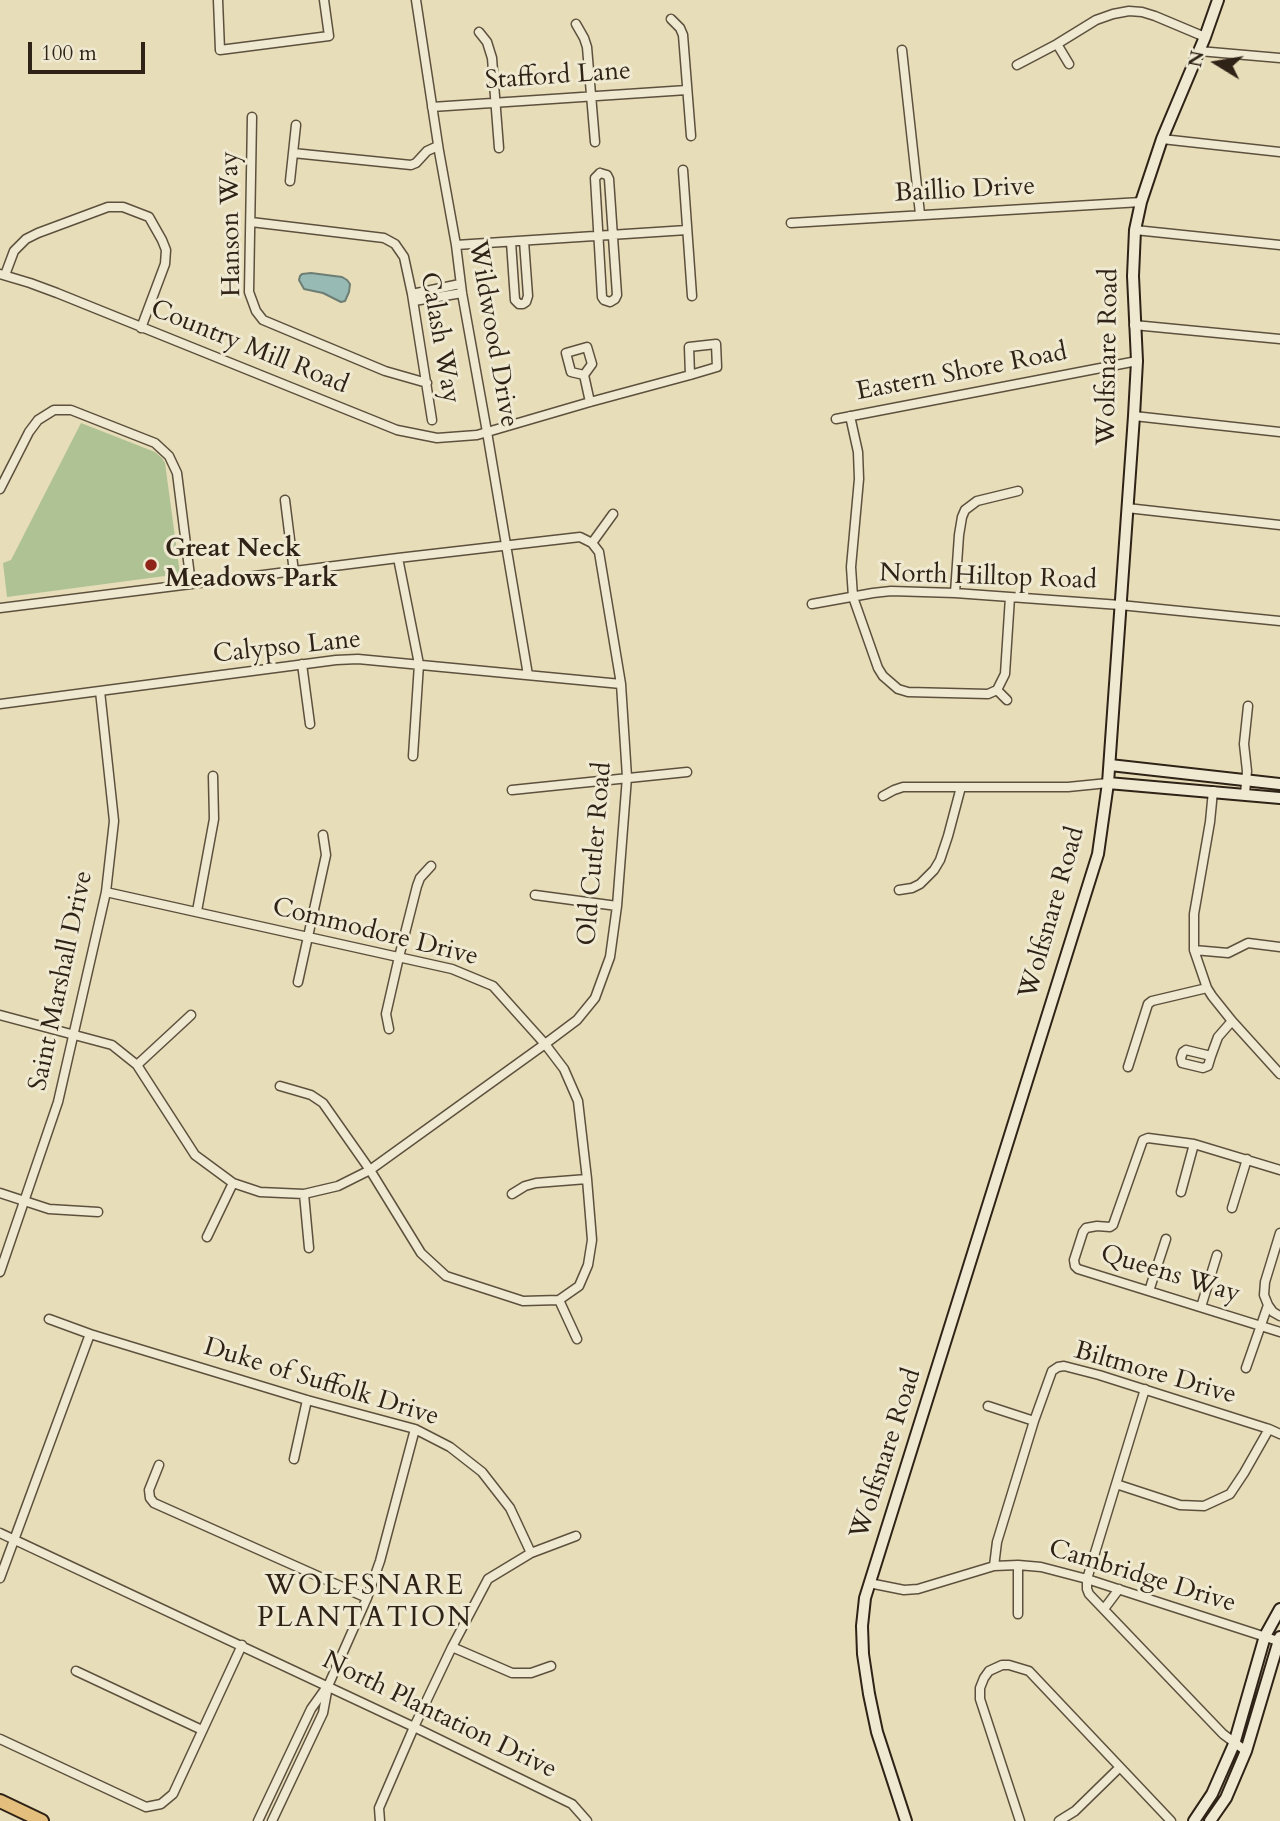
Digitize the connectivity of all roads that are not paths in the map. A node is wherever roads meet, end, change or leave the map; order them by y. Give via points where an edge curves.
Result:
1 (218, 0) edge
2 (324, 0) edge
3 (416, 0) edge
4 (1218, 0) edge
5 (671, 19) dead end
6 (576, 24) dead end
7 (479, 32) dead end
8 (1205, 37) junction
9 (1057, 44) junction
10 (902, 50) dead end
11 (1199, 51) junction
12 (1280, 58) edge
13 (1069, 64) dead end
14 (1017, 65) dead end
15 (687, 90) junction
16 (592, 95) junction
17 (496, 102) junction
18 (432, 107) junction
19 (252, 117) dead end
20 (296, 125) dead end
21 (691, 135) dead end
22 (1162, 139) junction
23 (595, 142) dead end
24 (438, 146) junction
25 (499, 148) dead end
26 (1280, 152) edge
27 (293, 153) junction
28 (683, 170) dead end
29 (290, 181) dead end
30 (1141, 202) junction
31 (920, 214) junction
32 (251, 222) junction
33 (791, 223) dead end
34 (687, 230) junction
35 (1135, 230) junction
36 (613, 234) junction
37 (598, 235) junction
38 (524, 241) junction
39 (512, 242) junction
40 (456, 245) junction
41 (1280, 245) edge
42 (2, 275) edge
43 (460, 284) junction
44 (462, 293) junction
45 (692, 296) dead end
46 (413, 298) junction
47 (1134, 325) junction
48 (141, 328) junction
49 (1280, 339) edge
50 (1137, 361) junction
51 (690, 374) junction
52 (584, 375) dead end
53 (427, 383) junction
54 (590, 402) junction
55 (850, 416) junction
56 (1134, 416) junction
57 (836, 419) dead end
58 (432, 420) dead end
59 (487, 432) junction
60 (1280, 432) edge
61 (0, 489) edge
62 (1018, 491) dead end
63 (285, 500) dead end
64 (1127, 508) junction
65 (613, 514) dead end
66 (1280, 525) edge
67 (593, 543) junction
68 (506, 546) junction
69 (398, 558) junction
70 (294, 572) junction
71 (191, 584) junction
72 (955, 593) junction
73 (853, 597) junction
74 (1010, 597) junction
75 (812, 604) dead end
76 (1121, 605) junction
77 (0, 608) edge
78 (1280, 621) edge
79 (302, 664) junction
80 (419, 664) junction
81 (528, 675) junction
82 (621, 684) junction
83 (997, 690) junction
84 (100, 691) junction
85 (1007, 700) dead end
86 (0, 704) edge
87 (1248, 706) dead end
88 (310, 724) dead end
89 (413, 756) dead end
90 (1110, 765) junction
91 (687, 772) dead end
92 (213, 776) dead end
93 (1205, 776) junction
94 (627, 777) junction
95 (1247, 780) junction
96 (1108, 783) junction
97 (1280, 784) edge
98 (961, 787) junction
99 (512, 790) dead end
100 (1208, 790) junction
101 (1245, 794) junction
102 (883, 796) dead end
103 (1280, 798) edge
104 (323, 835) dead end
105 (431, 866) dead end
106 (899, 890) dead end
107 (106, 892) junction
108 (535, 895) dead end
109 (617, 906) junction
110 (197, 911) junction
111 (308, 937) junction
112 (1280, 947) edge
113 (1194, 950) junction
114 (398, 957) junction
115 (298, 982) dead end
116 (1207, 988) junction
117 (0, 1015) edge
118 (191, 1015) dead end
119 (1231, 1021) junction
120 (389, 1029) dead end
121 (73, 1034) junction
122 (545, 1044) junction
123 (1212, 1056) dead end
124 (137, 1065) junction
125 (1128, 1067) dead end
126 (1280, 1074) edge
127 (280, 1086) dead end
128 (1194, 1144) junction
129 (1247, 1159) junction
130 (370, 1170) junction
131 (1280, 1170) edge
132 (587, 1179) junction
133 (233, 1183) junction
134 (1181, 1192) dead end
135 (0, 1193) edge
136 (304, 1194) junction
137 (512, 1194) dead end
138 (25, 1201) junction
139 (1232, 1208) dead end
140 (98, 1212) dead end
141 (1280, 1233) edge
142 (208, 1237) dead end
143 (1166, 1239) dead end
144 (309, 1248) dead end
145 (1217, 1255) dead end
146 (0, 1272) edge
147 (1149, 1291) junction
148 (559, 1300) junction
149 (1268, 1305) junction
150 (1201, 1307) junction
151 (1280, 1316) edge
152 (49, 1319) dead end
153 (1260, 1325) junction
154 (1280, 1332) edge
155 (90, 1334) junction
156 (577, 1339) dead end
157 (1246, 1368) dead end
158 (1146, 1389) junction
159 (307, 1400) junction
160 (988, 1406) dead end
161 (1034, 1421) junction
162 (1269, 1429) junction
163 (415, 1430) junction
164 (1280, 1434) edge
165 (293, 1459) dead end
166 (159, 1465) dead end
167 (1116, 1484) junction
168 (0, 1533) edge
169 (576, 1536) dead end
170 (14, 1539) junction
171 (531, 1553) junction
172 (1018, 1565) junction
173 (994, 1566) junction
174 (0, 1578) edge
175 (1087, 1579) junction
176 (869, 1583) junction
177 (1119, 1589) junction
178 (368, 1598) junction
179 (1104, 1609) junction
180 (1280, 1609) edge
181 (1018, 1614) dead end
182 (1265, 1636) junction
183 (1279, 1639) edge
184 (242, 1645) junction
185 (452, 1647) junction
186 (551, 1666) dead end
187 (76, 1671) dead end
188 (328, 1686) junction
189 (414, 1727) junction
190 (202, 1730) junction
191 (0, 1739) edge
192 (1234, 1744) junction
193 (1246, 1751) junction
194 (1119, 1768) junction
195 (0, 1801) edge
196 (42, 1821) edge
197 (258, 1821) edge
198 (272, 1821) edge
199 (380, 1821) edge
200 (587, 1821) edge
201 (906, 1821) edge
202 (1020, 1821) edge
203 (1059, 1821) edge
204 (1171, 1821) edge
205 (1194, 1821) edge
206 (1210, 1821) edge

1 - 2 street via 220,50 329,36
3 - 18 street, Wildwood Drive
4 - 8 street, Wolfsnare Road
5 - 15 street via 683,35
6 - 16 street via 587,47
7 - 17 street via 492,58
8 - 9 street via 1155,16 1129,11 1096,20
8 - 11 street, Wolfsnare Road
9 - 13 street
9 - 14 street
10 - 31 street
11 - 12 street
11 - 22 street, Wolfsnare Road
15 - 16 street, Stafford Lane
15 - 21 street
16 - 17 street, Stafford Lane
16 - 23 street
17 - 18 street, Stafford Lane
17 - 25 street
18 - 24 street, Wildwood Drive
19 - 32 street, Hanson Way
20 - 27 street
22 - 26 street
22 - 30 street, Wolfsnare Road
24 - 27 street via 426,150 411,165
24 - 40 street, Wildwood Drive
27 - 29 street
28 - 34 street
30 - 31 street, Baillio Drive
30 - 35 street, Wolfsnare Road
31 - 33 street, Baillio Drive
32 - 46 street, Calash Way via 384,238 404,257
32 - 53 street, Hanson Way via 249,292 263,320 385,371
34 - 36 street
34 - 45 street
35 - 41 street
35 - 47 street, Wolfsnare Road
36 - 37 street
36 - 37 street via 609,178 600,173 595,178
36 - 37 street via 617,295 610,302 602,297
37 - 38 street
38 - 39 street
38 - 39 street via 528,296 523,304 515,300
39 - 40 street
40 - 43 street, Wildwood Drive
42 - 48 street, Country Mill Road
42 - 48 street via 26,239 108,207 123,207 149,217 166,250
43 - 44 street, Wildwood Drive
43 - 46 street
44 - 46 street
44 - 59 street, Wildwood Drive
46 - 53 street, Calash Way
47 - 49 street
47 - 50 street, Wolfsnare Road
48 - 59 street, Country Mill Road via 397,430 438,438
50 - 55 street, Eastern Shore Road
50 - 56 street, Wolfsnare Road
51 - 51 street, Country Mill Road via 717,367 716,344 690,347
51 - 54 street, Country Mill Road
52 - 54 street
53 - 58 street, Calash Way
54 - 59 street, Country Mill Road
55 - 57 street, Eastern Shore Road
55 - 73 street via 859,478 851,567
56 - 60 street
56 - 64 street, Wolfsnare Road
59 - 68 street, Wildwood Drive
61 - 71 street via 29,432 54,410 71,410 155,443 169,456 177,473
62 - 72 street via 977,501 965,510
63 - 70 street
64 - 66 street
64 - 76 street, Wolfsnare Road
65 - 67 street
67 - 68 street via 575,537
67 - 82 street, Old Cutler Road via 599,552
68 - 69 street
68 - 81 street, Wildwood Drive
69 - 70 street
69 - 80 street
70 - 71 street
71 - 77 street
72 - 73 street, North Hilltop Road via 891,591
72 - 74 street, North Hilltop Road
73 - 75 street, North Hilltop Road
73 - 83 street via 878,668 898,689 957,694
74 - 76 street, North Hilltop Road
74 - 83 street via 1004,674
76 - 78 street, North Hilltop Road
76 - 90 street, Wolfsnare Road
79 - 80 street, Calypso Lane via 358,659
79 - 84 street, Calypso Lane
79 - 88 street
80 - 81 street, Calypso Lane
80 - 89 street
81 - 82 street, Calypso Lane
82 - 94 street, Old Cutler Road
83 - 85 street
84 - 86 street, Calypso Lane
84 - 107 street, Saint Marshall Drive via 114,821
87 - 95 street
90 - 93 street
90 - 96 street, Wolfsnare Road
91 - 94 street
92 - 110 street via 214,819
93 - 95 street
93 - 100 street
94 - 99 street
94 - 109 street, Old Cutler Road
95 - 97 street
95 - 101 street
96 - 98 street
96 - 100 street
96 - 176 street, Wolfsnare Road via 1098,854
98 - 102 street via 903,787
98 - 106 street via 934,870 920,884
100 - 101 street
100 - 113 street via 1210,822 1194,914
101 - 103 street
104 - 111 street via 326,855
105 - 114 street via 417,886
107 - 110 street, Commodore Drive
107 - 121 street, Saint Marshall Drive
108 - 109 street
109 - 122 street, Old Cutler Road via 610,957 594,998 577,1020
110 - 111 street, Commodore Drive
111 - 114 street, Commodore Drive
111 - 115 street
112 - 113 street via 1248,943 1228,953
113 - 116 street
114 - 120 street via 386,1014
114 - 122 street, Commodore Drive via 493,986
116 - 119 street
116 - 125 street via 1148,1004
117 - 121 street, Old Cutler Road
118 - 124 street
119 - 123 street
119 - 126 street
121 - 124 street, Old Cutler Road via 112,1045
121 - 138 street, Saint Marshall Drive via 58,1102
122 - 130 street, Old Cutler Road
122 - 132 street, Commodore Drive via 564,1069 578,1101
124 - 133 street, Old Cutler Road via 195,1155
127 - 130 street via 323,1103
128 - 129 street, Queens Way
128 - 134 street
128 - 147 street, Queens Way via 1143,1140 1113,1225 1086,1228 1074,1260 1078,1269
129 - 131 street, Queens Way
129 - 139 street
130 - 136 street, Old Cutler Road via 338,1186
130 - 148 street via 422,1253 446,1276 523,1301
132 - 137 street via 536,1183
132 - 148 street, Commodore Drive via 592,1240 588,1265 579,1286
133 - 136 street, Old Cutler Road via 260,1192
133 - 142 street
135 - 138 street
136 - 144 street
138 - 140 street via 49,1209
138 - 146 street, Saint Marshall Drive
141 - 149 street via 1265,1283
143 - 147 street
145 - 150 street
147 - 150 street, Queens Way
148 - 156 street
149 - 151 street
149 - 153 street
150 - 153 street, Queens Way
152 - 155 street, Duke of Suffolk Drive
153 - 154 street, Queens Way
153 - 157 street
155 - 159 street, Duke of Suffolk Drive
155 - 170 street
158 - 161 street, Biltmore Drive via 1058,1367 1052,1371
158 - 162 street, Biltmore Drive
158 - 167 street
159 - 163 street, Duke of Suffolk Drive
159 - 165 street
160 - 161 street
161 - 173 street, Biltmore Drive
162 - 164 street, Biltmore Drive
162 - 167 street via 1230,1493 1204,1506 1180,1505
163 - 171 street, Duke of Suffolk Drive via 450,1447 482,1472 510,1508
163 - 178 street
166 - 178 street via 149,1490 154,1503
167 - 175 street
168 - 170 street, North Plantation Drive
169 - 171 street
170 - 174 street
170 - 184 street, North Plantation Drive
171 - 185 street via 488,1580
172 - 173 street, Cambridge Drive
172 - 175 street, Cambridge Drive
172 - 181 street
173 - 176 street, Cambridge Drive via 918,1589
175 - 177 street, Cambridge Drive
175 - 179 street via 1089,1594
176 - 201 street, Wolfsnare Road via 862,1626 869,1694
177 - 179 street
177 - 182 street, Cambridge Drive
178 - 188 street
179 - 192 street
180 - 182 street
182 - 183 street, Cambridge Drive
182 - 192 street
183 - 193 street
184 - 188 street, North Plantation Drive
184 - 190 street
185 - 186 street via 512,1673
185 - 189 street
187 - 190 street
188 - 189 street, North Plantation Drive
188 - 197 street via 311,1709
188 - 198 street via 323,1713
189 - 199 street via 379,1808
189 - 200 street, North Plantation Drive via 572,1804
190 - 191 street via 173,1794 161,1804 146,1807
192 - 193 street
192 - 205 street via 1212,1794
193 - 206 street via 1226,1798
194 - 202 street via 1029,1671 1009,1665 994,1668 984,1678 980,1699
194 - 203 street
194 - 204 street
195 - 196 main road

